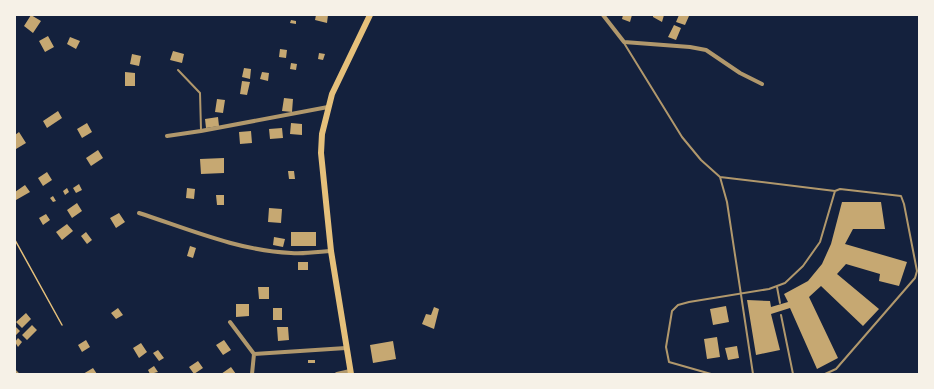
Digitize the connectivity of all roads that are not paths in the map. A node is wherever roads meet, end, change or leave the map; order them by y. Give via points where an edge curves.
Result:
1 (370, 15) edge
2 (604, 15) edge
3 (624, 42) junction
4 (178, 70) dead end
5 (762, 84) dead end
6 (328, 107) junction
7 (201, 132) junction
8 (167, 136) dead end
9 (720, 177) junction
10 (835, 191) junction
11 (140, 213) dead end
12 (332, 251) junction
13 (777, 287) junction
14 (742, 293) junction
15 (780, 303) dead end
16 (781, 315) dead end
17 (230, 322) dead end
18 (346, 348) junction
19 (254, 354) junction
20 (15, 372) edge
21 (350, 373) edge
22 (17, 374) edge
23 (252, 374) edge
24 (337, 374) edge
25 (711, 374) edge
26 (753, 374) edge
27 (793, 374) edge
28 (826, 374) edge

1 - 6 main road
2 - 3 street
3 - 5 street via 706,50 740,73
3 - 9 lane via 682,137 701,160
4 - 7 lane via 200,93
6 - 7 street
6 - 12 main road via 321,153
7 - 8 street
9 - 10 lane
9 - 14 lane via 727,202
10 - 13 lane via 820,242 803,266
10 - 28 lane via 840,189 901,196 917,272 910,286 873,328 836,369
11 - 12 street via 208,235 274,252
12 - 18 main road
13 - 14 lane
13 - 15 lane
14 - 25 lane via 678,305 672,311 666,347 669,362
14 - 26 lane
16 - 27 lane
17 - 19 street
18 - 19 street
18 - 21 main road
19 - 23 street
20 - 22 street
21 - 24 street

